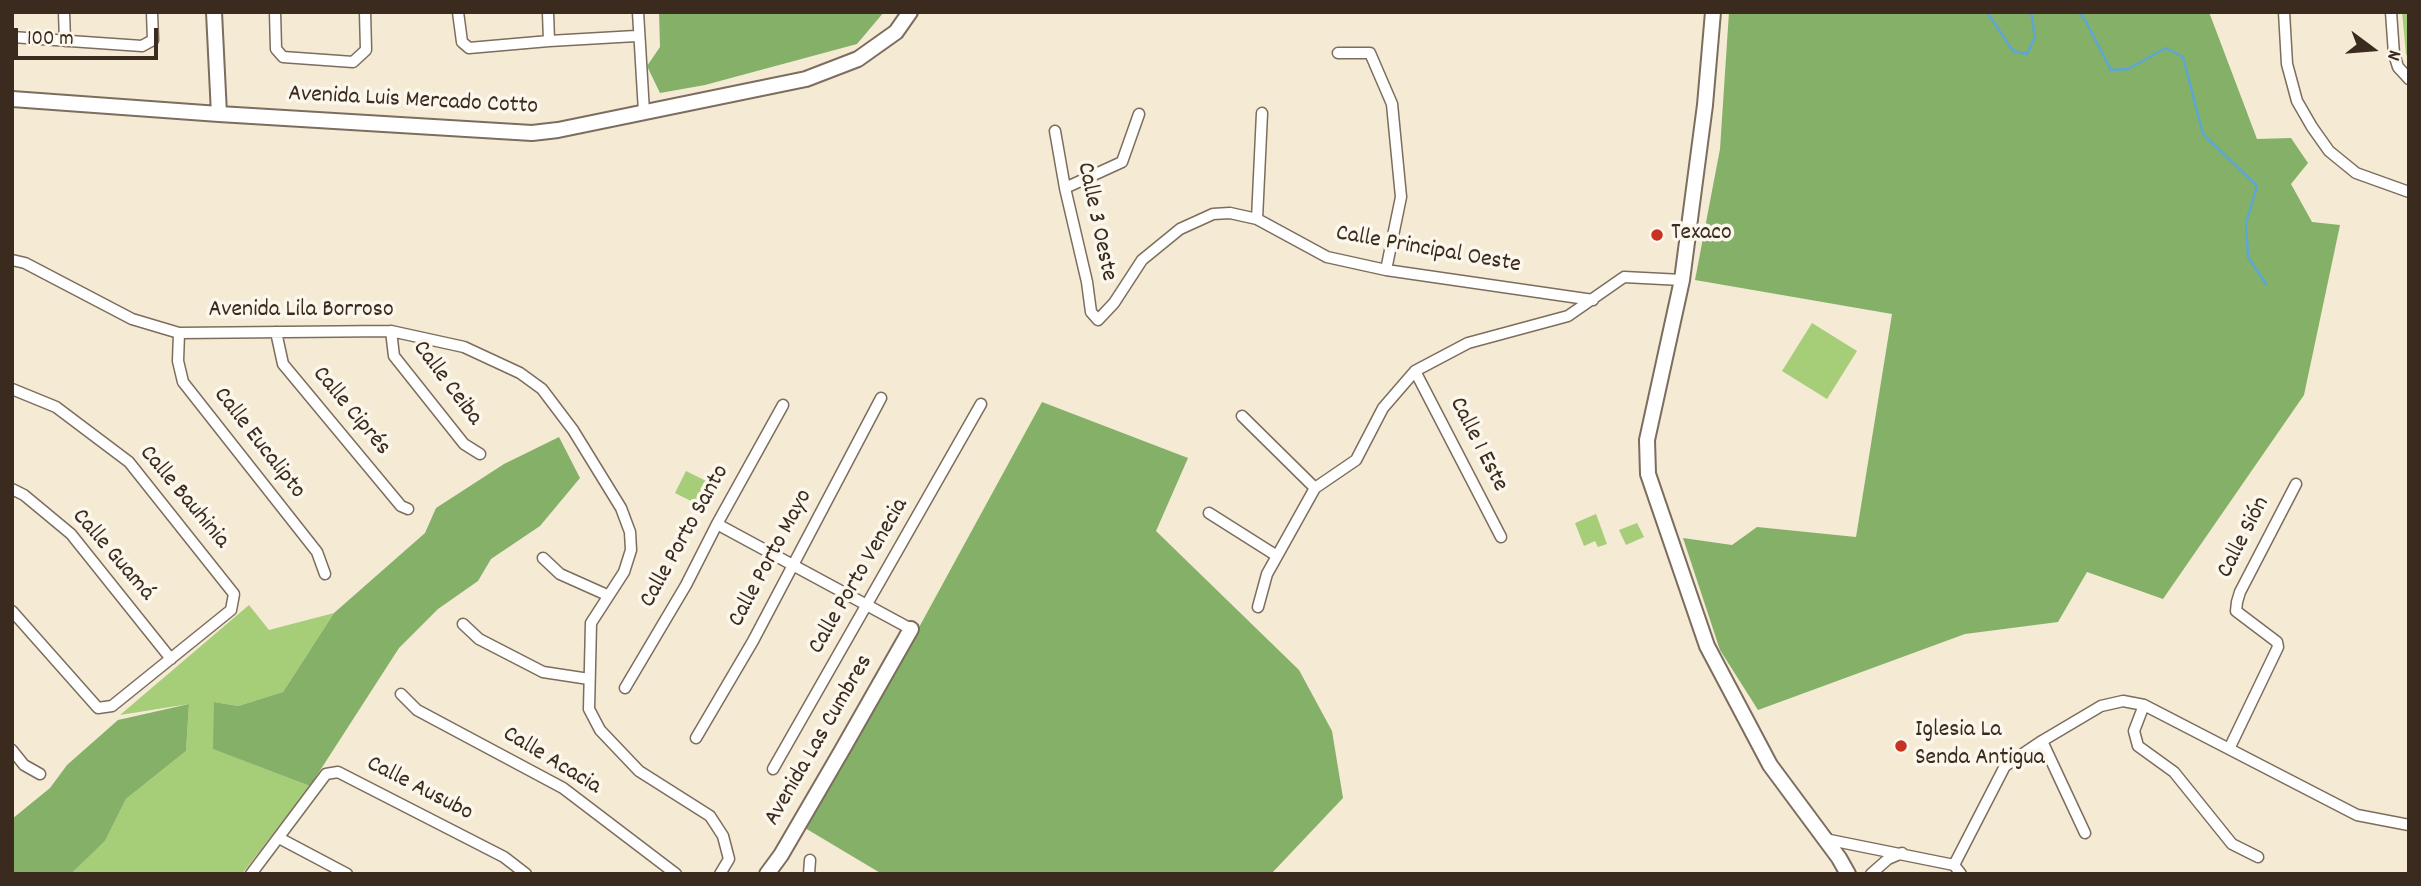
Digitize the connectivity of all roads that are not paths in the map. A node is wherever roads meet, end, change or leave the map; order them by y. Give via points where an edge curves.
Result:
1 (64, 12) edge
2 (152, 12) edge
3 (214, 12) edge
4 (275, 12) edge
5 (365, 12) edge
6 (458, 12) edge
7 (548, 12) edge
8 (638, 12) edge
9 (910, 12) edge
10 (1713, 12) edge
11 (2284, 12) edge
12 (2390, 12) edge
13 (639, 34) junction
14 (12, 37) edge
15 (65, 41) junction
16 (549, 41) junction
17 (1338, 53) dead end
18 (2409, 79) edge
19 (12, 99) edge
20 (644, 112) junction
21 (1262, 113) dead end
22 (219, 114) junction
23 (1139, 114) dead end
24 (1055, 131) dead end
25 (1065, 188) junction
26 (2409, 192) edge
27 (1257, 219) junction
28 (12, 260) edge
29 (1386, 270) junction
30 (1682, 280) junction
31 (1593, 300) junction
32 (1098, 320) joint
33 (391, 331) junction
34 (276, 332) junction
35 (179, 333) junction
36 (1415, 371) junction
37 (12, 389) edge
38 (881, 398) dead end
39 (981, 404) dead end
40 (783, 405) dead end
41 (1242, 415) dead end
42 (480, 454) dead end
43 (2296, 484) dead end
44 (1315, 488) junction
45 (12, 489) edge
46 (408, 509) dead end
47 (1209, 513) dead end
48 (717, 524) junction
49 (1501, 537) dead end
50 (1277, 556) junction
51 (543, 558) dead end
52 (793, 565) junction
53 (326, 573) dead end
54 (607, 595) junction
55 (868, 606) junction
56 (1258, 607) dead end
57 (12, 611) edge
58 (463, 624) dead end
59 (911, 629) joint
60 (171, 659) junction
61 (589, 679) junction
62 (625, 688) dead end
63 (401, 694) dead end
64 (2144, 705) junction
65 (696, 738) dead end
66 (2042, 741) junction
67 (2229, 749) junction
68 (12, 750) edge
69 (773, 769) dead end
70 (40, 774) dead end
71 (2409, 825) edge
72 (2085, 833) dead end
73 (279, 838) junction
74 (1825, 839) junction
75 (1902, 853) junction
76 (2258, 857) dead end
77 (810, 860) dead end
78 (1954, 865) junction
79 (251, 874) edge
80 (346, 874) edge
81 (526, 874) edge
82 (676, 874) edge
83 (720, 874) edge
84 (767, 874) edge
85 (809, 874) edge
86 (1848, 874) edge
87 (1871, 874) edge
88 (1961, 874) edge

1 - 15 street
2 - 15 street via 153,40 142,46
3 - 22 street
4 - 5 street via 276,50 283,57 353,62 366,50
6 - 16 street via 461,42 469,48
7 - 16 street
8 - 13 street
9 - 20 street, Avenida Luis Mercado Cotto via 896,32 858,59 806,79
10 - 30 street
11 - 26 street via 2287,64 2297,101 2312,127 2329,151 2356,173
12 - 18 street via 2393,54
13 - 16 street
13 - 20 street
14 - 15 street
17 - 29 street via 1370,53 1392,104 1401,197
19 - 22 street, Avenida Luis Mercado Cotto
20 - 22 street, Avenida Luis Mercado Cotto via 532,133
21 - 27 street
23 - 25 street via 1122,162
24 - 25 street, Calle 3 Oeste
25 - 32 street, Calle 3 Oeste via 1091,312
27 - 29 street, Calle Principal Oeste via 1327,257
27 - 32 street, Calle Principal Oeste via 1213,214 1180,229 1142,260
28 - 35 street, Avenida Lila Borroso via 132,319
29 - 31 street, Calle Principal Oeste
30 - 31 street via 1624,277
30 - 74 street via 1647,439 1648,474 1707,646 1770,765
31 - 36 street via 1568,316 1468,343
33 - 34 street, Avenida Lila Borroso
33 - 42 street, Calle Ceiba via 394,356 464,444
33 - 54 street, Avenida Lila Borroso via 464,347 520,373 542,389 573,430 621,508 630,532 631,550 624,572
34 - 35 street, Avenida Lila Borroso
34 - 46 street, Calle Ciprés via 283,365
35 - 53 street, Calle Eucalipto via 183,382 317,552
36 - 44 street via 1383,408 1356,460
36 - 49 street, Calle 1 Este
37 - 60 street, Calle Bauhinia via 56,407 129,462 234,594 231,610
38 - 52 street, Calle Porto Mayo
39 - 55 street, Calle Porto Venecia
40 - 48 street, Calle Porto Santo
41 - 44 street
43 - 67 street, Calle Sión via 2237,602 2236,611 2278,647
44 - 50 street
45 - 60 street, Calle Guamá via 71,534
47 - 50 street
48 - 52 street
48 - 62 street, Calle Porto Santo
50 - 56 street
51 - 54 street via 560,574
52 - 55 street
52 - 65 street, Calle Porto Mayo
54 - 61 street, Avenida Lila Borroso via 591,623
55 - 59 street
55 - 69 street, Calle Porto Venecia
57 - 60 street, Calle Bauhinia via 98,708 112,706
58 - 61 street via 479,639 543,672
59 - 84 street, Avenida Las Cumbres
61 - 83 street, Avenida Lila Borroso via 589,709 600,730 639,771 710,816 723,836 729,859
63 - 82 street, Calle Acacia via 417,710 563,788
64 - 66 street via 2123,701 2101,706
64 - 67 street
64 - 76 street via 2134,731 2138,746 2174,772 2232,844
66 - 72 street
66 - 78 street via 2005,766
67 - 71 street via 2357,815
68 - 70 street via 23,765
73 - 79 street, Calle Ausubo
73 - 80 street
73 - 81 street, Calle Ausubo via 326,774 338,772 504,857
74 - 75 street
74 - 86 street
75 - 78 street
75 - 87 street
77 - 85 street
78 - 88 street

